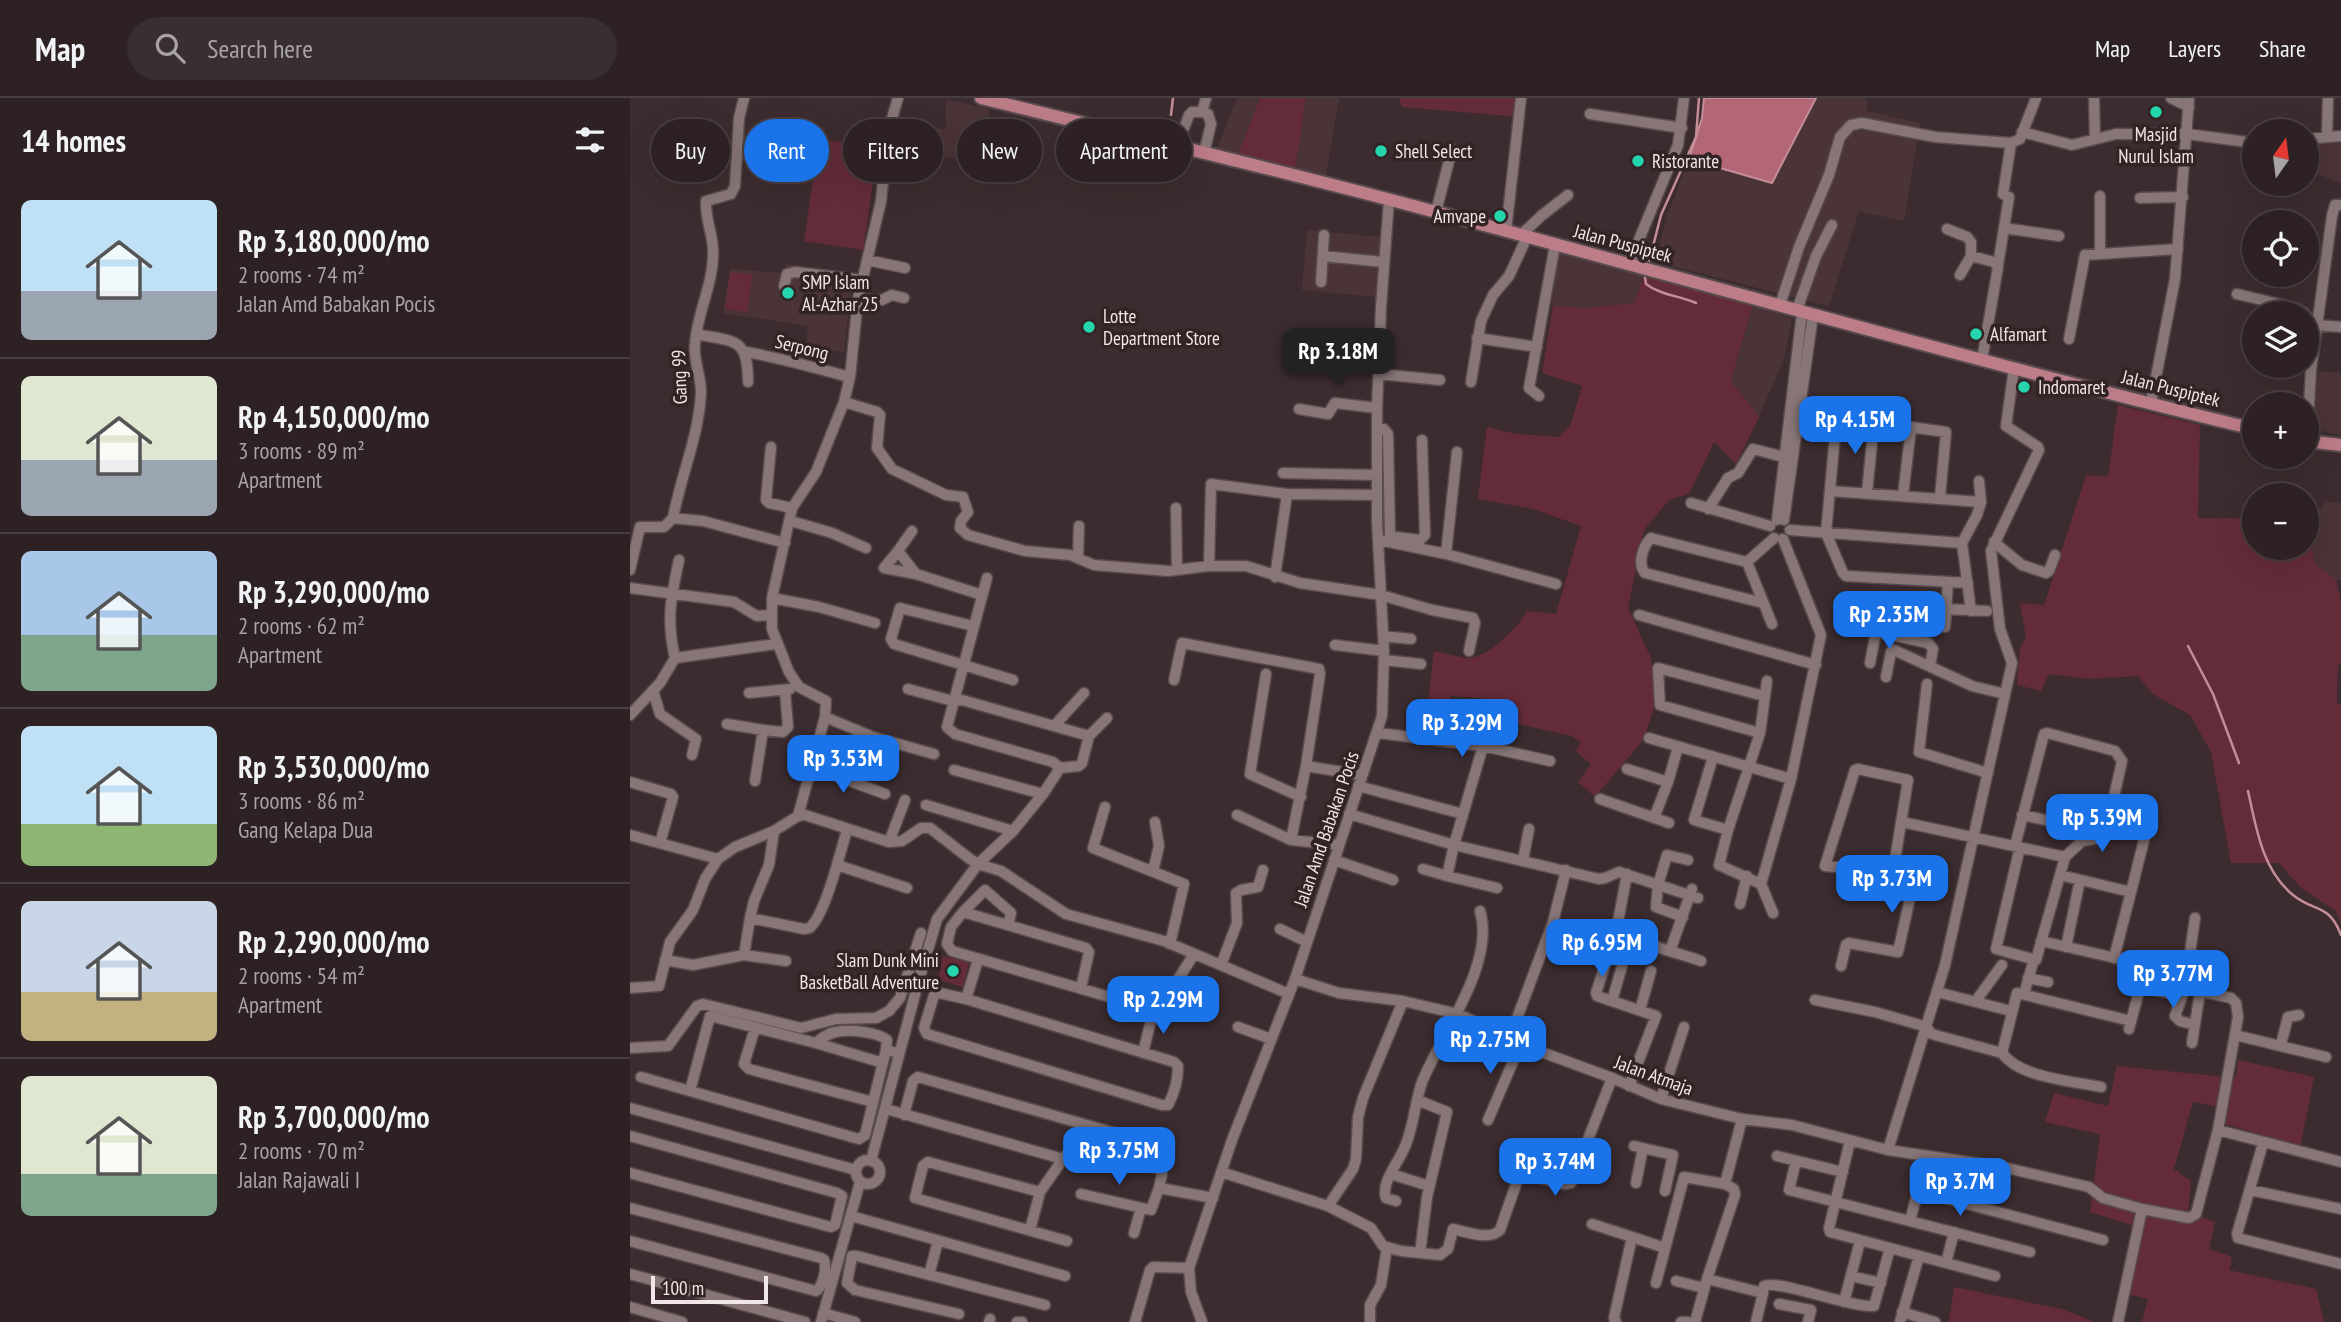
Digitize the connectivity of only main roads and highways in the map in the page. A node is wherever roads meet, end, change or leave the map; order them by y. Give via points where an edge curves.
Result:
1 (981, 98) edge
2 (2242, 426) edge
3 (2319, 442) edge
4 (2341, 445) edge

1 - 2 main road, Jalan Puspiptek via 1436,212
3 - 4 main road

